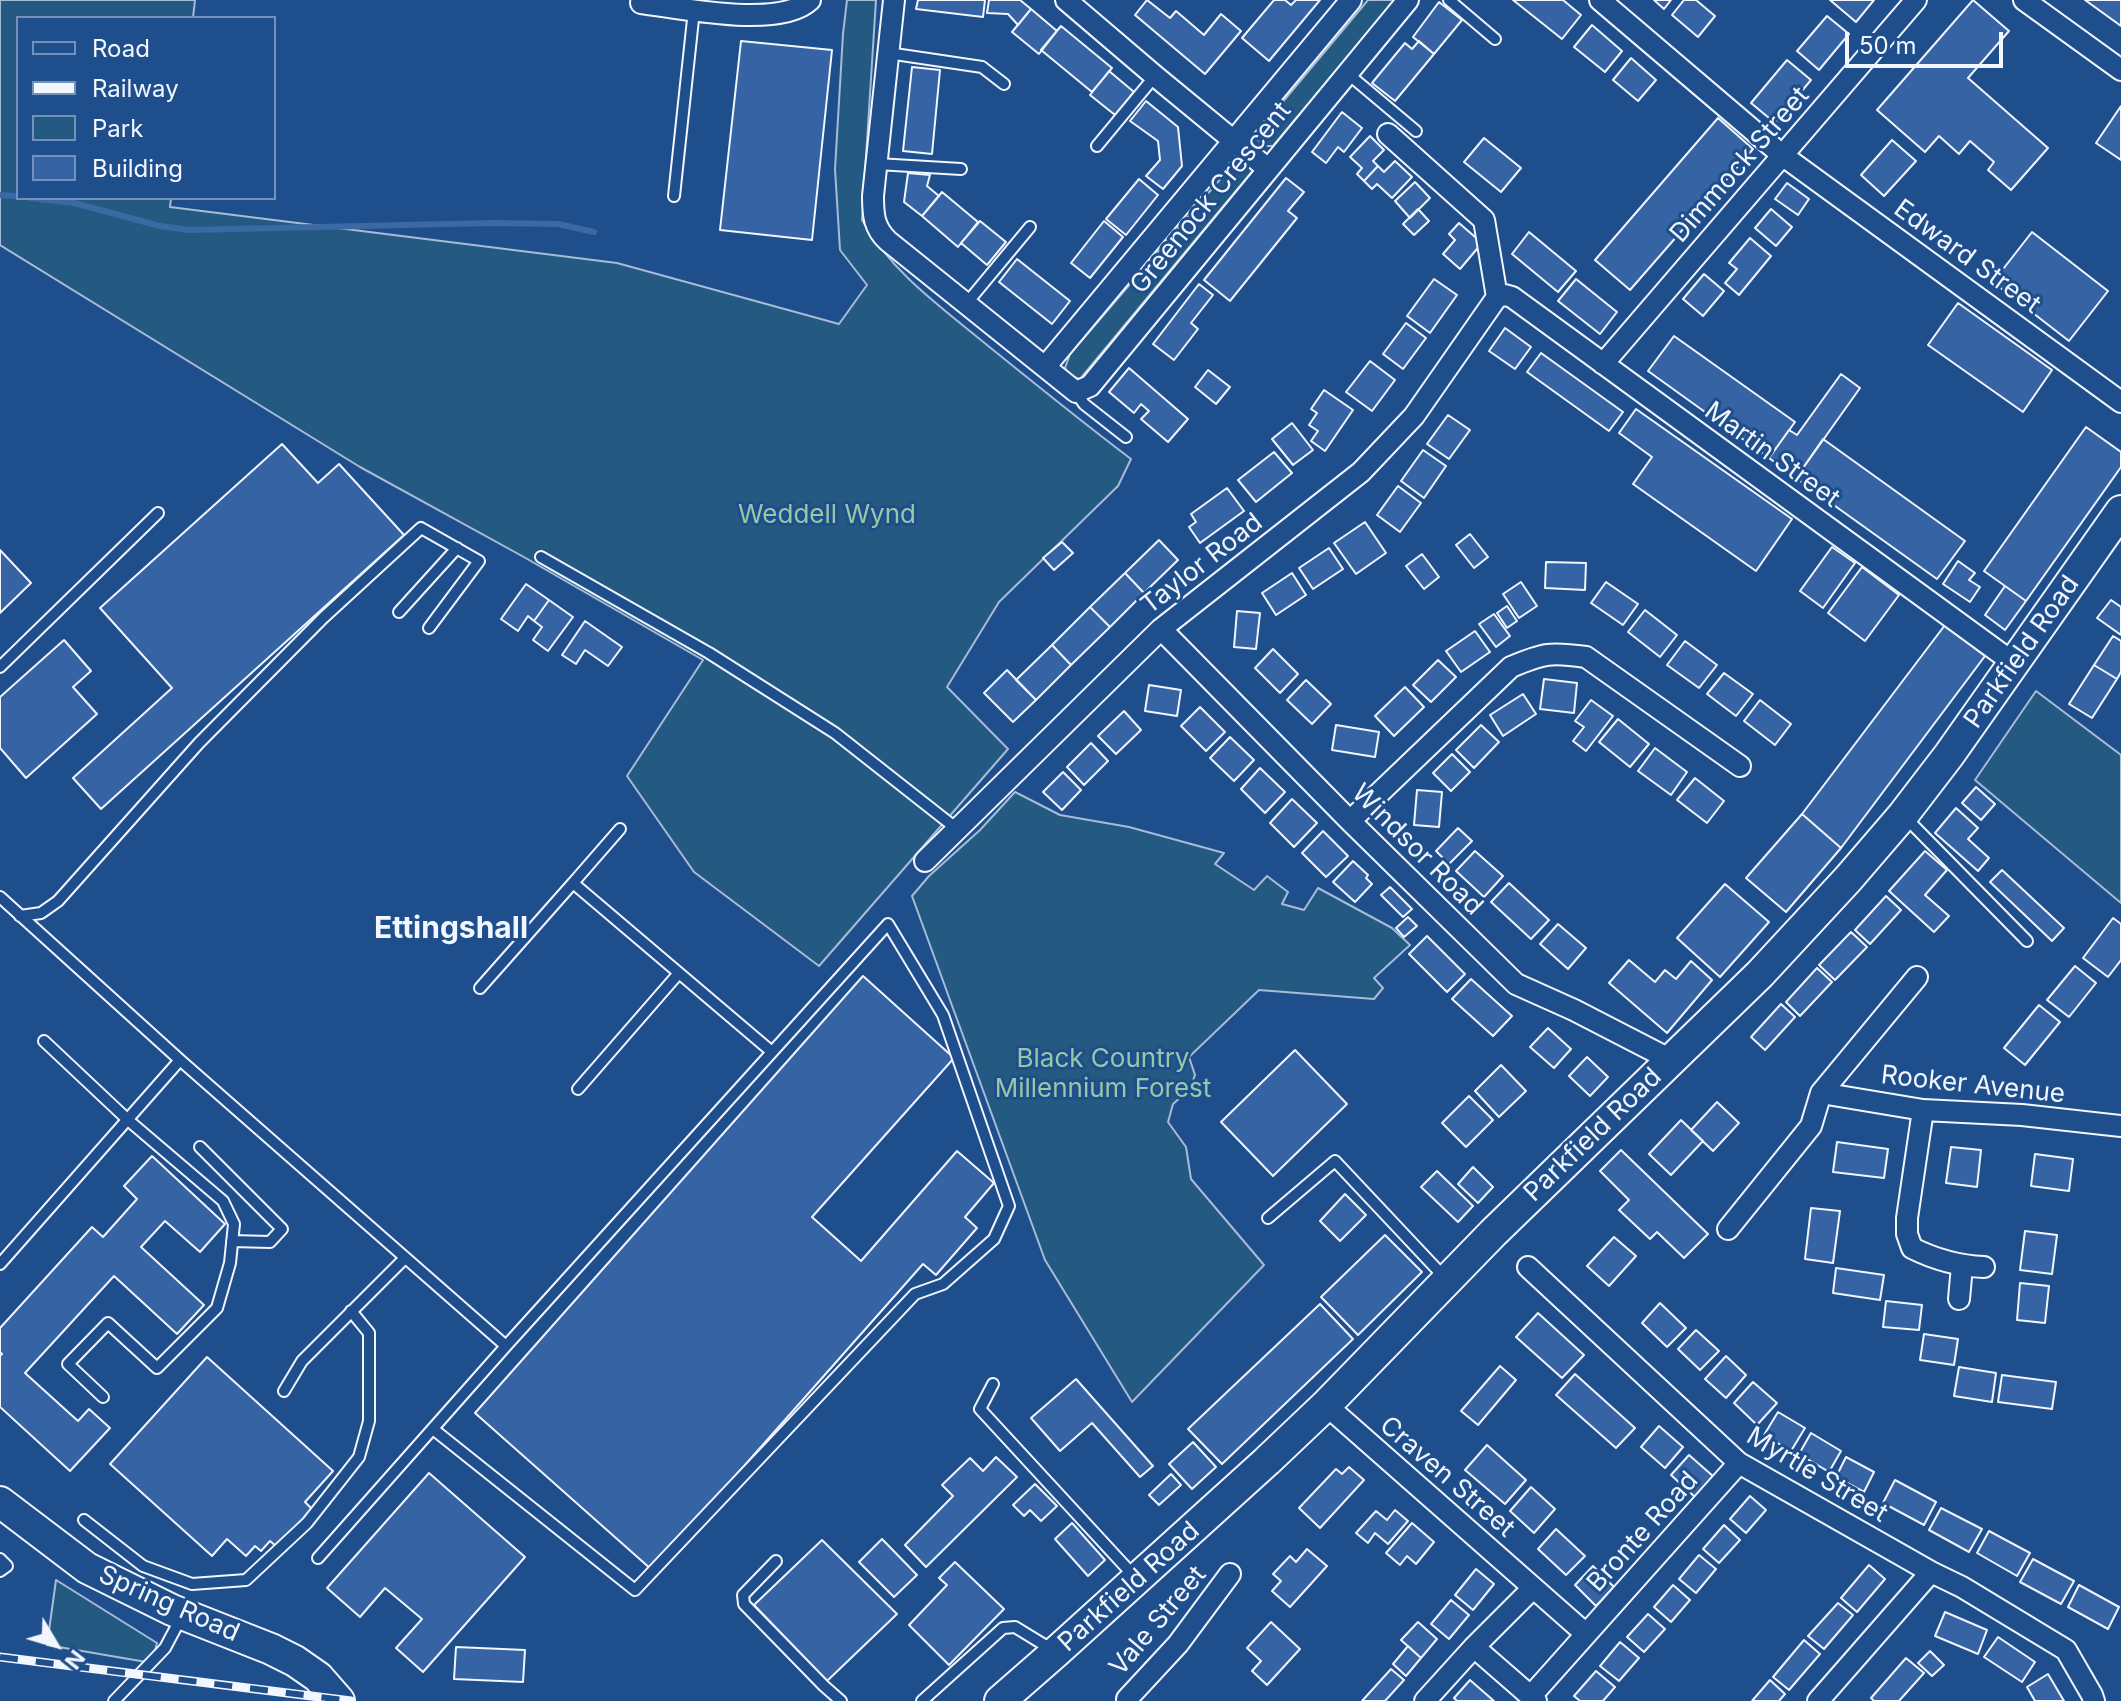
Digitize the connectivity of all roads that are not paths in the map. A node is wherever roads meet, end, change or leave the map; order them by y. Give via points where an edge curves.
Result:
1 (810, 0) edge
2 (894, 0) edge
3 (1066, 0) edge
4 (1351, 0) edge
5 (1408, 0) edge
6 (1449, 0) edge
7 (1600, 0) edge
8 (1916, 0) edge
9 (2024, 0) edge
10 (641, 3) dead end
11 (694, 10) junction
12 (1495, 39) dead end
13 (888, 53) junction
14 (2121, 70) edge
15 (1346, 73) junction
16 (1155, 76) junction
17 (1004, 84) dead end
18 (1416, 131) dead end
19 (1388, 134) dead end
20 (1234, 140) junction
21 (1097, 146) dead end
22 (1782, 155) junction
23 (877, 164) junction
24 (961, 169) dead end
25 (1268, 169) junction
26 (674, 196) dead end
27 (1030, 227) dead end
28 (1497, 297) junction
29 (966, 304) junction
30 (1603, 364) junction
31 (1045, 367) junction
32 (1076, 392) junction
33 (2121, 402) edge
34 (1126, 437) dead end
35 (2121, 511) edge
36 (158, 513) dead end
37 (457, 548) junction
38 (541, 557) dead end
39 (399, 612) dead end
40 (429, 628) dead end
41 (1161, 629) junction
42 (2015, 664) junction
43 (0, 667) edge
44 (1740, 766) dead end
45 (1903, 815) junction
46 (1350, 821) junction
47 (620, 829) dead end
48 (957, 829) junction
49 (925, 861) dead end
50 (573, 883) junction
51 (0, 897) edge
52 (20, 916) junction
53 (2027, 941) dead end
54 (679, 973) junction
55 (1917, 977) dead end
56 (480, 988) dead end
57 (44, 1041) dead end
58 (772, 1052) junction
59 (180, 1060) junction
60 (1671, 1060) junction
61 (578, 1089) dead end
62 (1821, 1093) junction
63 (1923, 1110) junction
64 (128, 1120) junction
65 (2121, 1126) edge
66 (200, 1147) dead end
67 (1268, 1218) dead end
68 (1728, 1229) dead end
69 (232, 1241) junction
70 (405, 1258) junction
71 (0, 1264) edge
72 (1962, 1266) junction
73 (1528, 1267) dead end
74 (1984, 1267) dead end
75 (1447, 1281) junction
76 (1959, 1299) dead end
77 (351, 1311) junction
78 (506, 1346) junction
79 (993, 1384) dead end
80 (284, 1391) dead end
81 (103, 1397) dead end
82 (1326, 1405) junction
83 (433, 1429) junction
84 (1739, 1463) junction
85 (0, 1502) edge
86 (84, 1520) dead end
87 (318, 1558) dead end
88 (0, 1559) edge
89 (776, 1561) dead end
90 (0, 1571) edge
91 (1931, 1572) junction
92 (1230, 1574) dead end
93 (1137, 1579) junction
94 (1533, 1588) junction
95 (183, 1614) junction
96 (1586, 1634) junction
97 (1474, 1647) junction
98 (1056, 1652) junction
99 (1534, 1698) edge
100 (114, 1701) edge
101 (339, 1701) edge
102 (841, 1701) edge
103 (922, 1701) edge
104 (1000, 1701) edge
105 (1127, 1701) edge
106 (1425, 1701) edge
107 (1818, 1701) edge
108 (2094, 1701) edge

1 - 11 street via 784,14
2 - 13 street
3 - 16 street
4 - 20 street, Greenock Crescent
5 - 15 street, Greenock Crescent
6 - 12 lane
7 - 22 street, Edward Street
8 - 22 street, Dimmock Street
9 - 14 street
10 - 11 street
11 - 26 lane
13 - 17 lane via 982,67
13 - 23 street
15 - 18 lane
15 - 25 street, Greenock Crescent
16 - 20 street
16 - 21 lane
19 - 28 street via 1484,220
20 - 25 street
20 - 31 street, Greenock Crescent
22 - 30 street, Dimmock Street
22 - 33 street, Edward Street
23 - 24 lane
23 - 29 street via 877,229
25 - 32 street, Greenock Crescent via 1090,386
27 - 29 lane
28 - 30 street, Martin Street via 1512,297
28 - 41 street, Taylor Road via 1414,416 1361,472
29 - 31 street
30 - 42 street, Martin Street
31 - 32 street
32 - 34 lane
35 - 42 main road, Parkfield Road
36 - 43 lane
37 - 39 lane
37 - 40 lane via 479,561
37 - 52 lane via 421,528 406,540 199,743 58,901 41,913
38 - 48 lane via 686,639 835,733
41 - 46 street, Windsor Road
41 - 48 street, Taylor Road
42 - 45 main road, Parkfield Road
44 - 46 street via 1586,657 1557,653 1511,667
45 - 53 lane
45 - 60 main road, Parkfield Road via 1760,974
46 - 60 street, Windsor Road via 1516,984
47 - 50 lane
48 - 49 street, Taylor Road
50 - 54 lane
50 - 56 lane
51 - 52 lane
52 - 59 lane
54 - 58 lane
54 - 61 lane
55 - 62 street
57 - 64 lane
58 - 78 lane
58 - 83 lane via 888,924 943,1015 1009,1206 994,1239 943,1284 915,1294 635,1590
59 - 64 lane
59 - 70 lane
60 - 75 main road, Parkfield Road
62 - 63 street, Rooker Avenue
62 - 68 street via 1811,1126
63 - 65 street, Rooker Avenue
63 - 72 street via 1907,1234 1912,1248
64 - 69 lane via 223,1201 234,1224
64 - 71 lane
66 - 69 lane via 282,1229 270,1242
67 - 75 lane via 1335,1161
69 - 81 lane via 217,1308 157,1368 108,1323 68,1364
70 - 77 lane
70 - 78 lane
72 - 74 street
72 - 76 street
73 - 84 street, Myrtle Street
75 - 82 main road, Parkfield Road
77 - 80 lane via 302,1361
77 - 86 lane via 369,1333 369,1421 359,1457 307,1523 246,1580 192,1584 143,1566
78 - 83 lane
79 - 93 lane via 980,1409
82 - 93 main road, Parkfield Road
82 - 94 street, Craven Street
83 - 87 lane
84 - 91 street, Myrtle Street
84 - 96 street, Bronte Road
85 - 95 main road, Spring Road via 87,1568
88 - 90 lane via 7,1566
89 - 102 lane via 743,1595 744,1604
91 - 107 street
91 - 108 street, Myrtle Street via 2066,1650
92 - 105 street, Vale Street
93 - 98 main road, Parkfield Road
94 - 96 street, Craven Street
94 - 97 street
95 - 100 lane via 165,1648
95 - 101 main road, Spring Road via 295,1661
96 - 99 street, Bronte Road
97 - 99 street
97 - 106 street
98 - 103 lane via 1015,1627 1003,1628
98 - 104 main road, Parkfield Road

